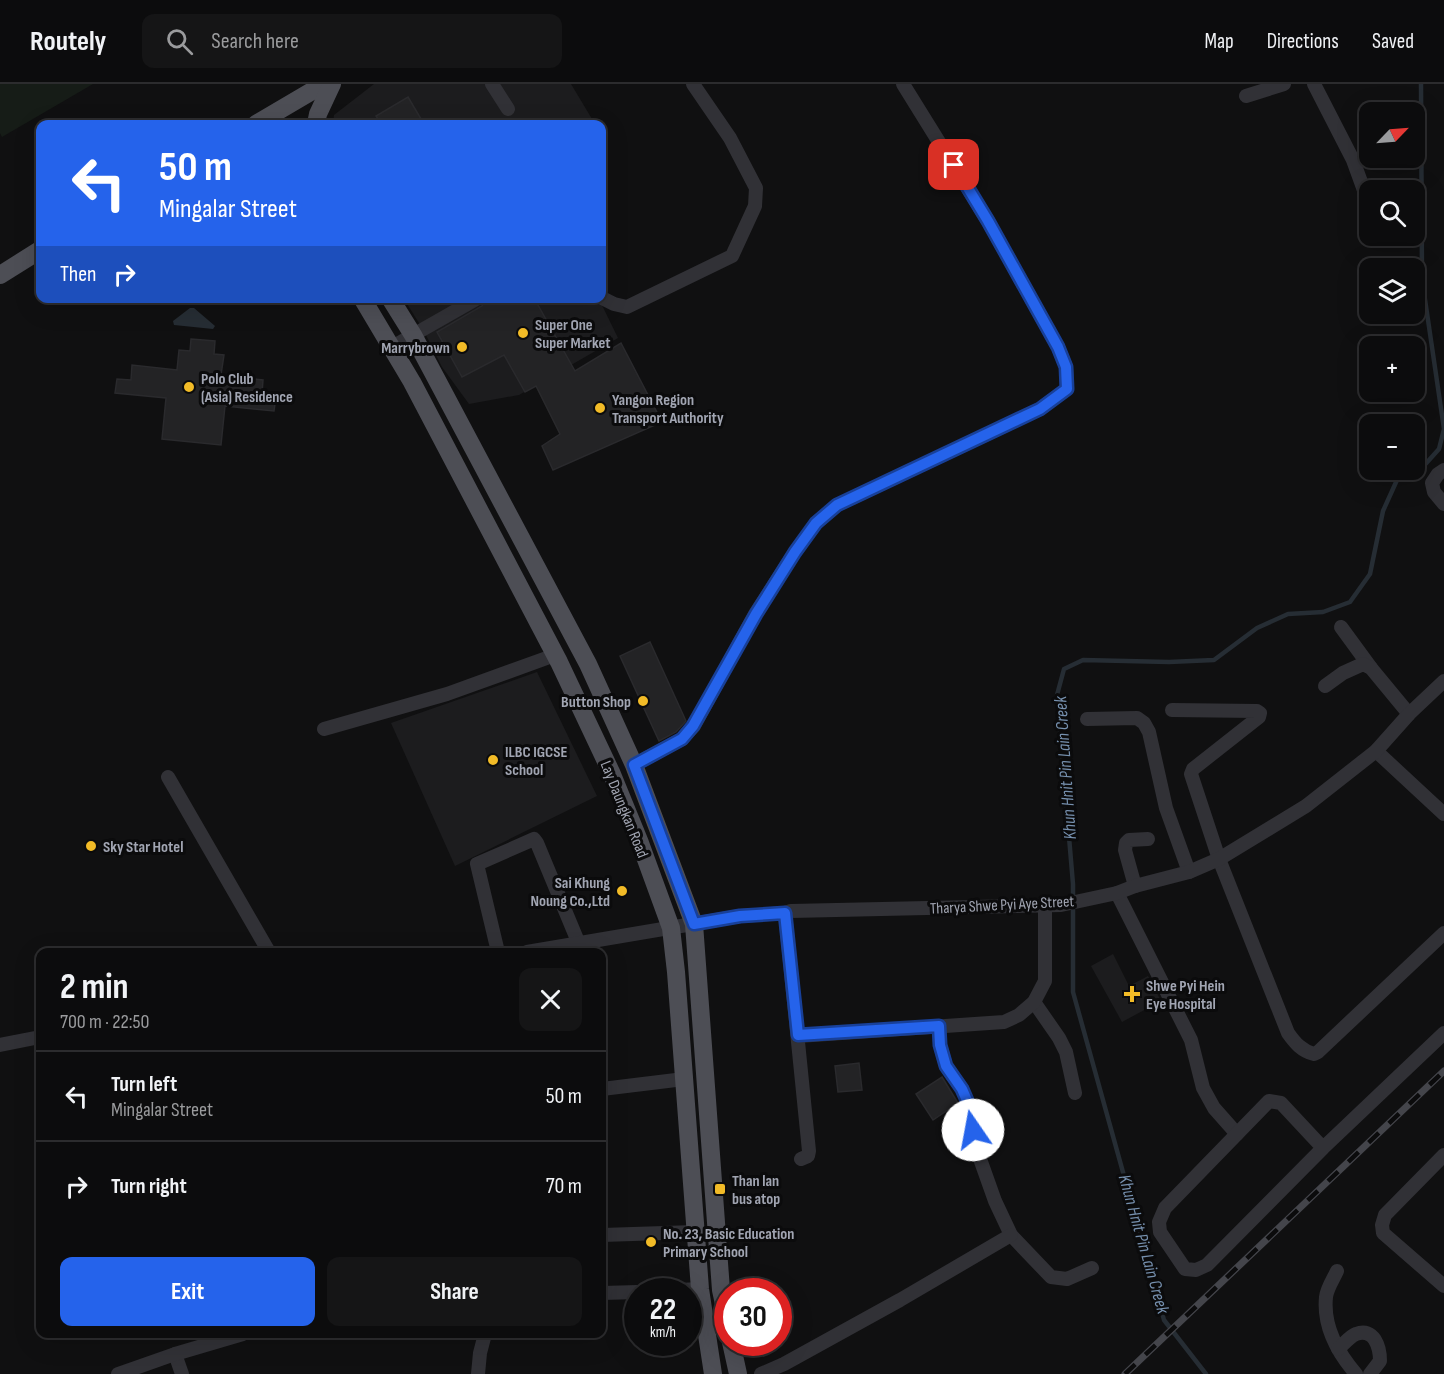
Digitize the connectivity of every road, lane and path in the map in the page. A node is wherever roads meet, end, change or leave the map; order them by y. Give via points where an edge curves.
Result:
1 (324, 84) edge
2 (332, 84) edge
3 (492, 84) edge
4 (693, 84) edge
5 (903, 84) edge
6 (1284, 84) edge
7 (1314, 84) edge
8 (1246, 96) dead end
9 (508, 109) dead end
10 (285, 117) edge
11 (317, 120) edge
12 (1360, 180) edge
13 (36, 252) edge
14 (0, 274) edge
15 (606, 300) edge
16 (365, 303) edge
17 (393, 303) edge
18 (469, 303) edge
19 (413, 335) junction
20 (392, 348) junction
21 (432, 371) junction
22 (412, 382) junction
23 (1444, 470) edge
24 (1444, 504) edge
25 (1341, 627) dead end
26 (581, 650) junction
27 (557, 658) junction
28 (1371, 668) junction
29 (1444, 681) edge
30 (1325, 687) dead end
31 (1172, 710) dead end
32 (1409, 714) junction
33 (1087, 719) dead end
34 (324, 729) dead end
35 (1376, 751) junction
36 (634, 765) junction
37 (168, 777) dead end
38 (1444, 814) edge
39 (1148, 839) dead end
40 (1219, 859) junction
41 (1189, 872) junction
42 (1136, 886) junction
43 (1117, 893) junction
44 (1045, 905) junction
45 (785, 913) junction
46 (694, 924) junction
47 (671, 928) junction
48 (1444, 933) edge
49 (267, 948) edge
50 (497, 948) edge
51 (579, 948) edge
52 (1034, 1002) junction
53 (939, 1026) junction
54 (1444, 1033) edge
55 (798, 1035) junction
56 (36, 1038) edge
57 (0, 1044) edge
58 (685, 1088) junction
59 (606, 1089) edge
60 (1075, 1093) dead end
61 (706, 1094) junction
62 (1237, 1134) junction
63 (1323, 1148) junction
64 (1444, 1155) edge
65 (801, 1159) dead end
66 (714, 1192) junction
67 (694, 1200) junction
68 (695, 1232) junction
69 (606, 1235) edge
70 (1011, 1235) junction
71 (1092, 1268) dead end
72 (1337, 1270) dead end
73 (699, 1278) edge
74 (720, 1278) edge
75 (1444, 1286) edge
76 (624, 1292) edge
77 (606, 1293) edge
78 (702, 1302) edge
79 (229, 1338) edge
80 (484, 1338) edge
81 (1338, 1349) junction
82 (175, 1354) junction
83 (735, 1356) edge
84 (118, 1374) edge
85 (182, 1374) edge
86 (478, 1374) edge
87 (713, 1374) edge
88 (738, 1374) edge
89 (760, 1374) edge
90 (1356, 1374) edge
91 (1370, 1374) edge

1 - 10 main road
2 - 11 main road
3 - 9 street
4 - 15 street via 730,138 756,188 755,206 732,256 627,307
5 - 36 street via 988,221 1058,347 1066,367 1067,389 1040,409 837,505 816,523 756,614 693,726 682,739
6 - 8 street
7 - 12 street
13 - 14 main road
16 - 20 main road, Lay Daungkan Road
17 - 19 main road, Lay Daungkan Road
18 - 19 street
19 - 20 street
19 - 21 main road, Lay Daungkan Road
20 - 22 main road, Lay Daungkan Road
21 - 22 main road
21 - 26 main road, Lay Daungkan Road
22 - 27 main road, Lay Daungkan Road
23 - 24 street via 1432,483
25 - 28 street
26 - 27 main road
26 - 36 main road, Lay Daungkan Road
27 - 34 street
27 - 47 main road, Lay Daungkan Road via 611,772
28 - 30 street via 1363,664
28 - 32 street
29 - 32 street, Tharya Shwe Pyi Aye Street
31 - 40 street via 1260,713 1193,769 1193,780
32 - 35 street, Tharya Shwe Pyi Aye Street
33 - 41 street via 1137,718 1144,723 1166,808
35 - 38 street
35 - 40 street, Tharya Shwe Pyi Aye Street via 1306,806
36 - 46 main road, Lay Daungkan Road
37 - 49 street
39 - 42 street via 1126,843
40 - 41 street, Tharya Shwe Pyi Aye Street
40 - 48 street via 1288,1033 1308,1053 1318,1052
41 - 42 street, Tharya Shwe Pyi Aye Street
42 - 43 street, Tharya Shwe Pyi Aye Street
43 - 44 street, Tharya Shwe Pyi Aye Street
43 - 62 street via 1191,1040 1203,1088 1214,1108
44 - 45 street, Tharya Shwe Pyi Aye Street
44 - 52 street via 1045,981
45 - 46 street, Tharya Shwe Pyi Aye Street
45 - 55 street
46 - 47 street, Tharya Shwe Pyi Aye Street
46 - 61 main road, Lay Daungkan Road
47 - 51 street, Tharya Shwe Pyi Aye Street
47 - 58 main road, Lay Daungkan Road
50 - 51 street via 477,864 534,839
52 - 53 street via 1004,1022
52 - 60 street via 1066,1052
53 - 55 street
53 - 70 street via 946,1066 969,1105 979,1156
54 - 63 street
55 - 65 street via 809,1151
56 - 57 street
58 - 59 street
58 - 61 main road
58 - 67 main road, Lay Daungkan Road
61 - 66 main road, Lay Daungkan Road
62 - 63 street via 1269,1101 1276,1101
62 - 63 street via 1165,1208 1159,1222 1160,1232 1185,1269 1207,1265
64 - 75 street via 1385,1215 1382,1225 1383,1233
66 - 67 street
66 - 74 main road, Lay Daungkan Road
67 - 68 main road, Lay Daungkan Road
68 - 69 street
68 - 73 main road, Lay Daungkan Road
70 - 71 street via 1052,1277 1067,1279
70 - 89 street via 900,1300
72 - 81 street via 1326,1295 1329,1324
76 - 77 street
78 - 87 main road, Lay Daungkan Road
79 - 82 street
80 - 86 street
81 - 90 street
81 - 91 street via 1356,1334 1372,1335 1378,1344 1380,1361
82 - 84 street
82 - 85 street
83 - 88 main road

